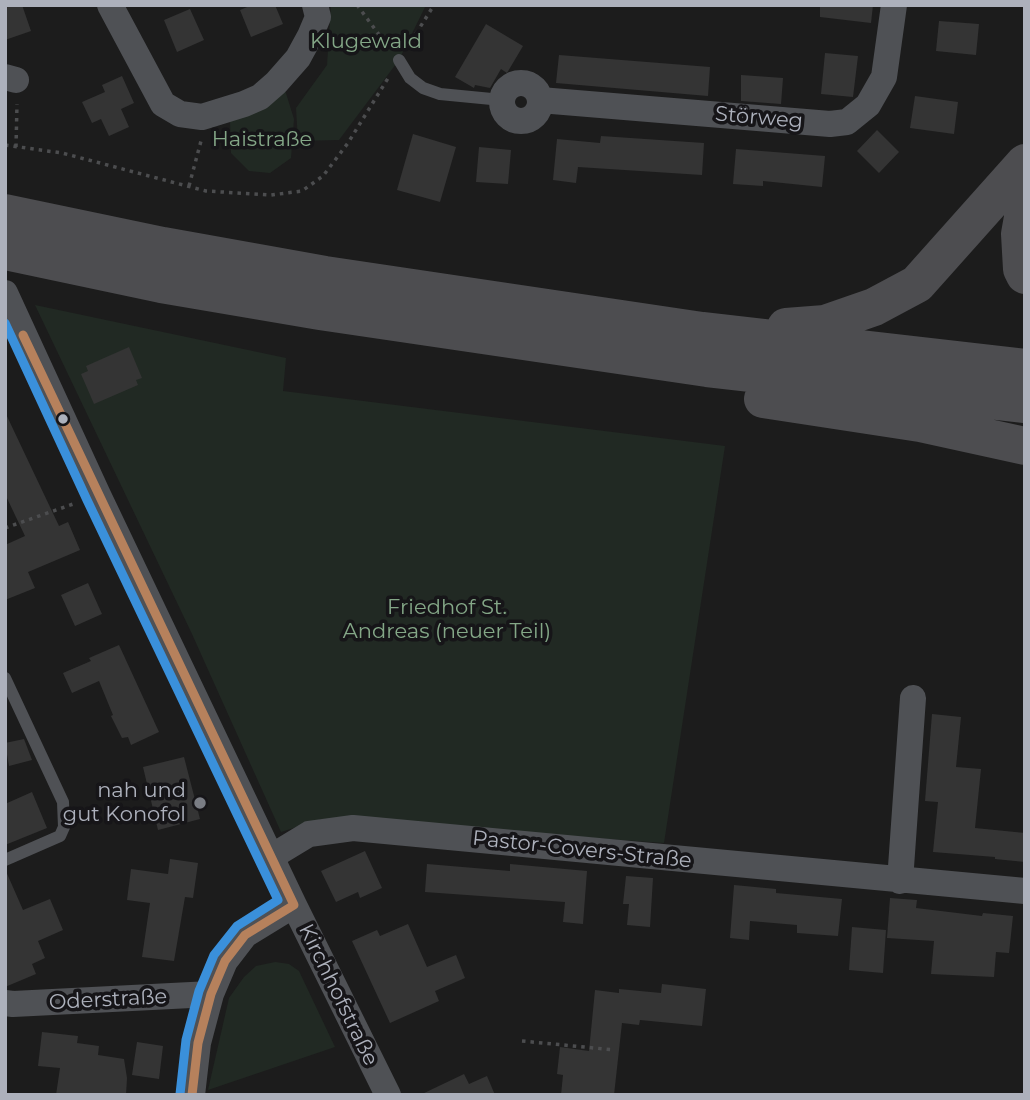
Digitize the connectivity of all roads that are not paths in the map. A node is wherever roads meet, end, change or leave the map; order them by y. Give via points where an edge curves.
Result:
1 (110, 5) edge
2 (315, 5) edge
3 (894, 5) edge
4 (399, 60) road end
5 (502, 100) joint
6 (1025, 163) edge
7 (1025, 206) edge
8 (5, 213) edge
9 (6, 251) edge
10 (1025, 275) edge
11 (5, 293) edge
12 (14, 339) edge
13 (705, 349) junction
14 (1025, 368) edge
15 (1025, 404) edge
16 (1025, 446) edge
17 (5, 678) edge
18 (913, 698) dead end
19 (271, 857) junction
20 (5, 860) edge
21 (900, 881) junction
22 (1025, 891) edge
23 (294, 905) junction
24 (211, 994) junction
25 (5, 1003) edge
26 (192, 1095) edge
27 (388, 1095) edge

1 - 2 street via 163,104 202,127 260,97 276,83 310,36 318,17
3 - 5 street, Störweg via 884,77 868,105 847,122 540,100 538,111 520,121 503,110
4 - 5 lane via 423,88
6 - 13 highway via 917,284 874,307 825,324
7 - 10 highway via 1020,234
8 - 13 highway
9 - 13 highway via 320,311
11 - 12 street, Kirchhofstraße
12 - 19 street, Kirchhofstraße
13 - 14 highway
13 - 15 highway
13 - 16 highway via 750,397 920,423
17 - 20 lane via 63,802 64,827 60,836
18 - 21 street
19 - 21 street, Pastor-Covers-Straße via 309,834 353,828
19 - 23 street, Kirchhofstraße
21 - 22 street, Pastor-Covers-Straße
23 - 24 street via 245,934 225,961
23 - 27 street, Kirchhofstraße
24 - 25 street, Oderstraße
24 - 26 street via 198,1043

